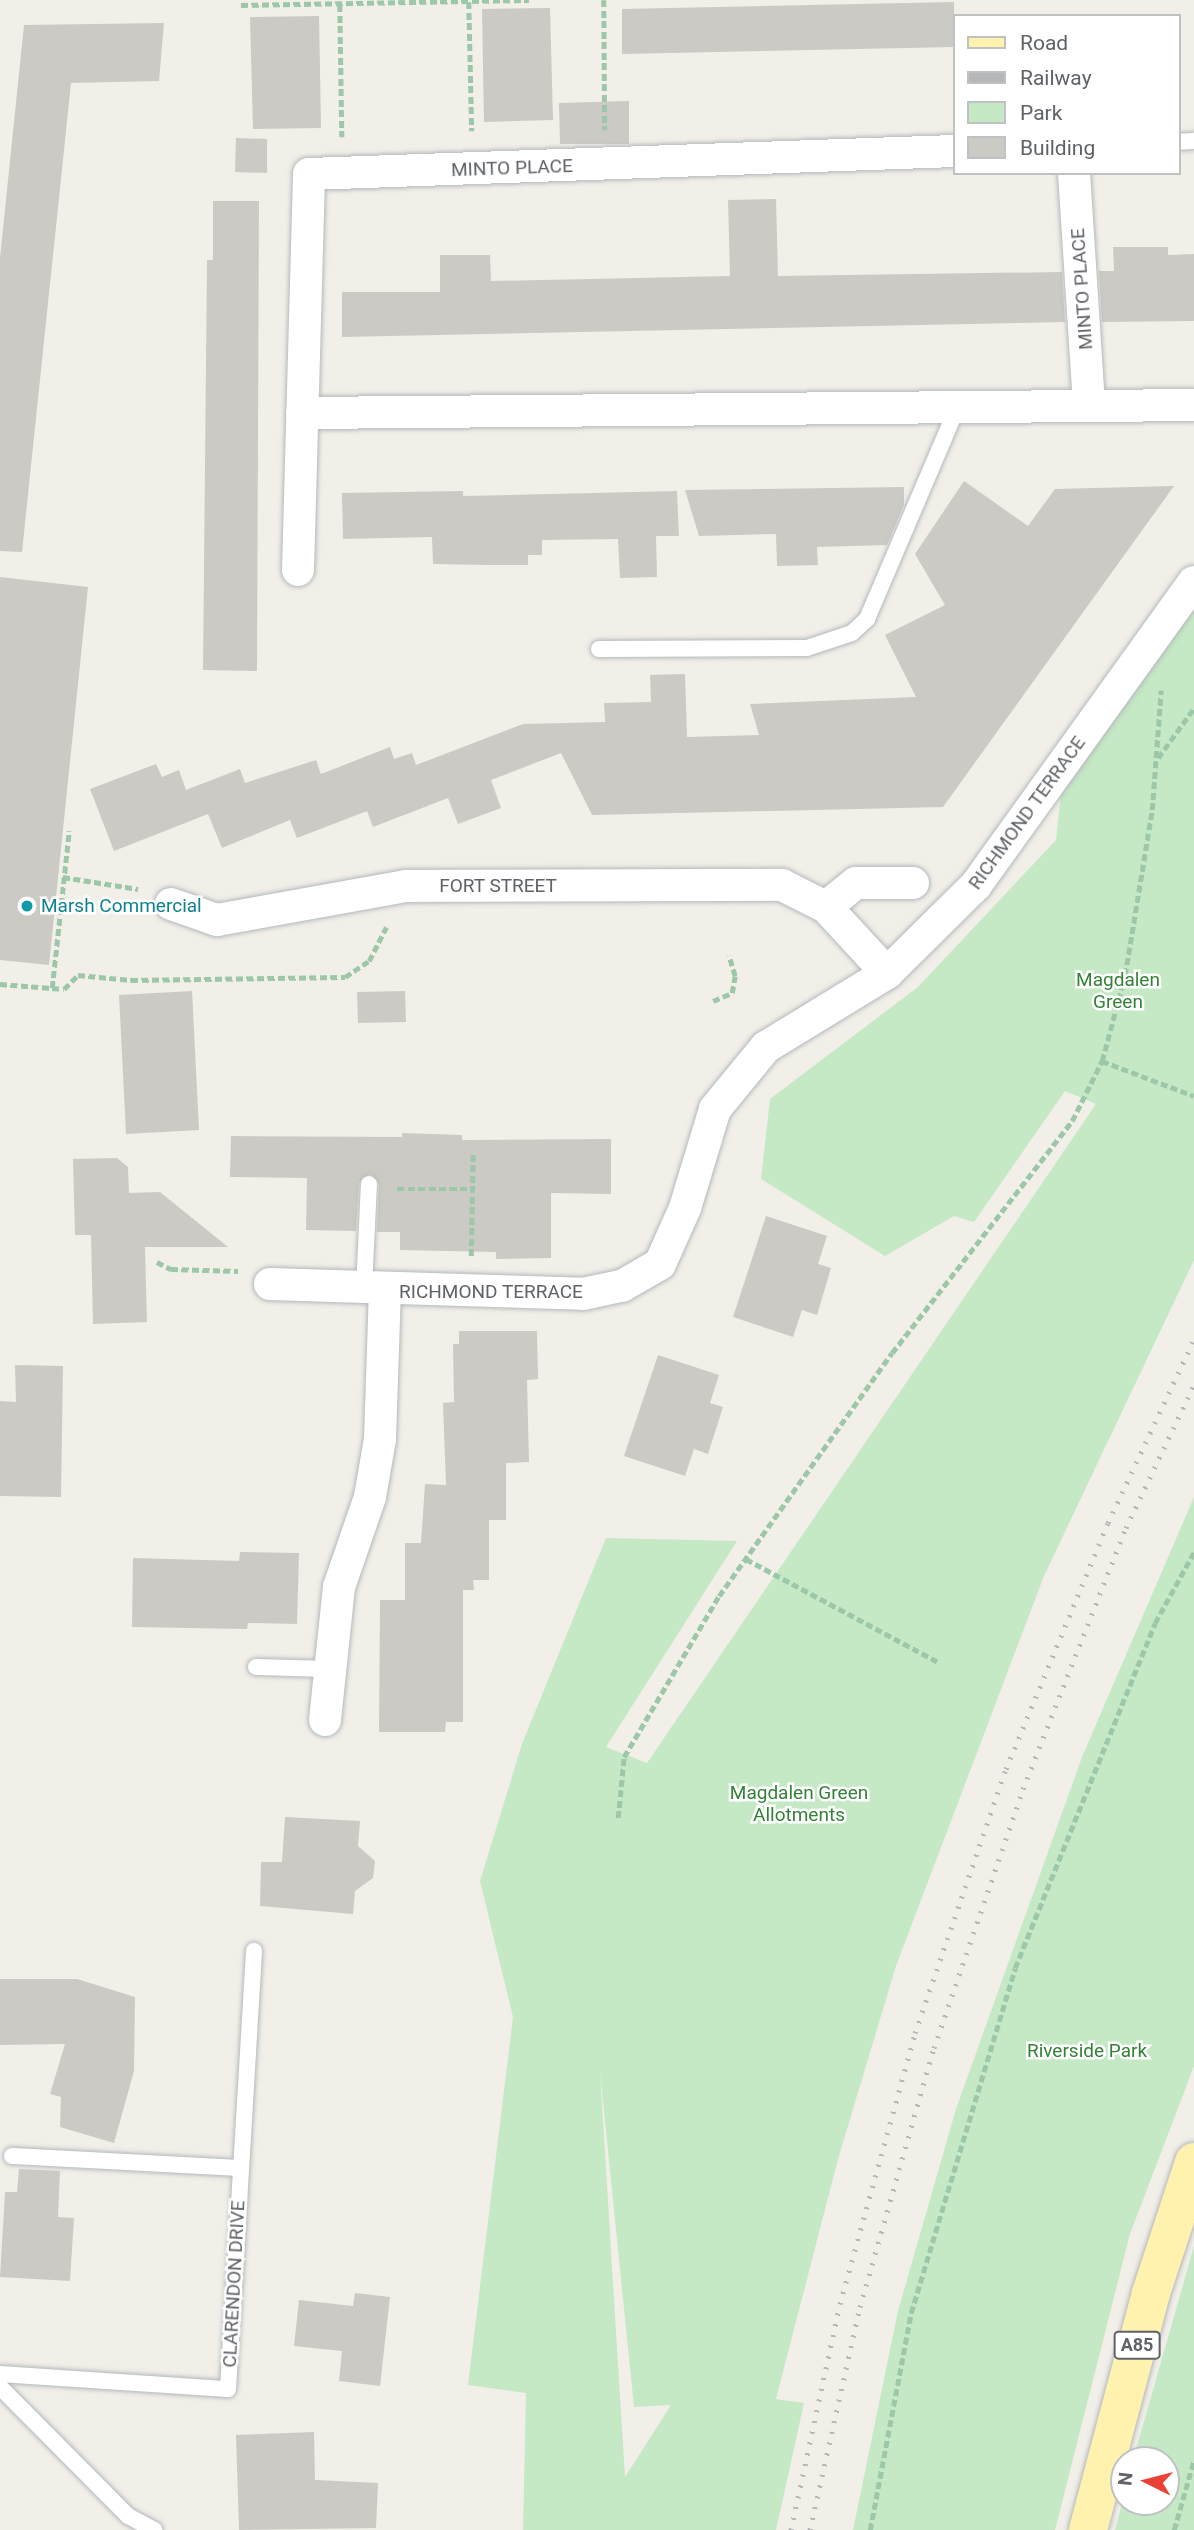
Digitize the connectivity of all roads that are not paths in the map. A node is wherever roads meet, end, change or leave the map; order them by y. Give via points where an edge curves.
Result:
1 (953, 151) edge
2 (1074, 175) edge
3 (1089, 405) junction
4 (1194, 405) edge
5 (956, 410) junction
6 (302, 413) junction
7 (298, 570) dead end
8 (1194, 582) edge
9 (598, 649) dead end
10 (913, 883) dead end
11 (171, 904) dead end
12 (826, 907) junction
13 (887, 973) junction
14 (369, 1186) road end
15 (270, 1284) road end
16 (375, 1290) junction
17 (256, 1667) dead end
18 (330, 1669) junction
19 (325, 1720) dead end
20 (254, 1951) dead end
21 (12, 2156) dead end
22 (1194, 2162) edge
23 (241, 2168) junction
24 (0, 2374) edge
25 (0, 2387) edge
26 (154, 2530) edge
27 (1088, 2530) edge

1 - 6 street, MINTO PLACE via 309,174
2 - 3 street, MINTO PLACE
3 - 4 street
3 - 5 street
5 - 6 street
5 - 9 lane via 867,619 852,633 807,648
6 - 7 street, MINTO PLACE
8 - 13 street, RICHMOND TERRACE via 976,885
10 - 12 street via 856,883
11 - 12 street, FORT STREET via 217,920 406,886 782,885
12 - 13 street, FORT STREET
13 - 16 street, RICHMOND TERRACE via 766,1047 715,1109 685,1208 660,1264 622,1286 583,1294
14 - 16 lane
15 - 16 street, RICHMOND TERRACE
16 - 18 street via 380,1439 370,1497 339,1587
17 - 18 lane
18 - 19 street
20 - 23 lane, CLARENDON DRIVE
21 - 23 lane
22 - 27 main road, A85 via 1151,2293
23 - 24 lane, CLARENDON DRIVE via 228,2389
25 - 26 lane via 128,2516

